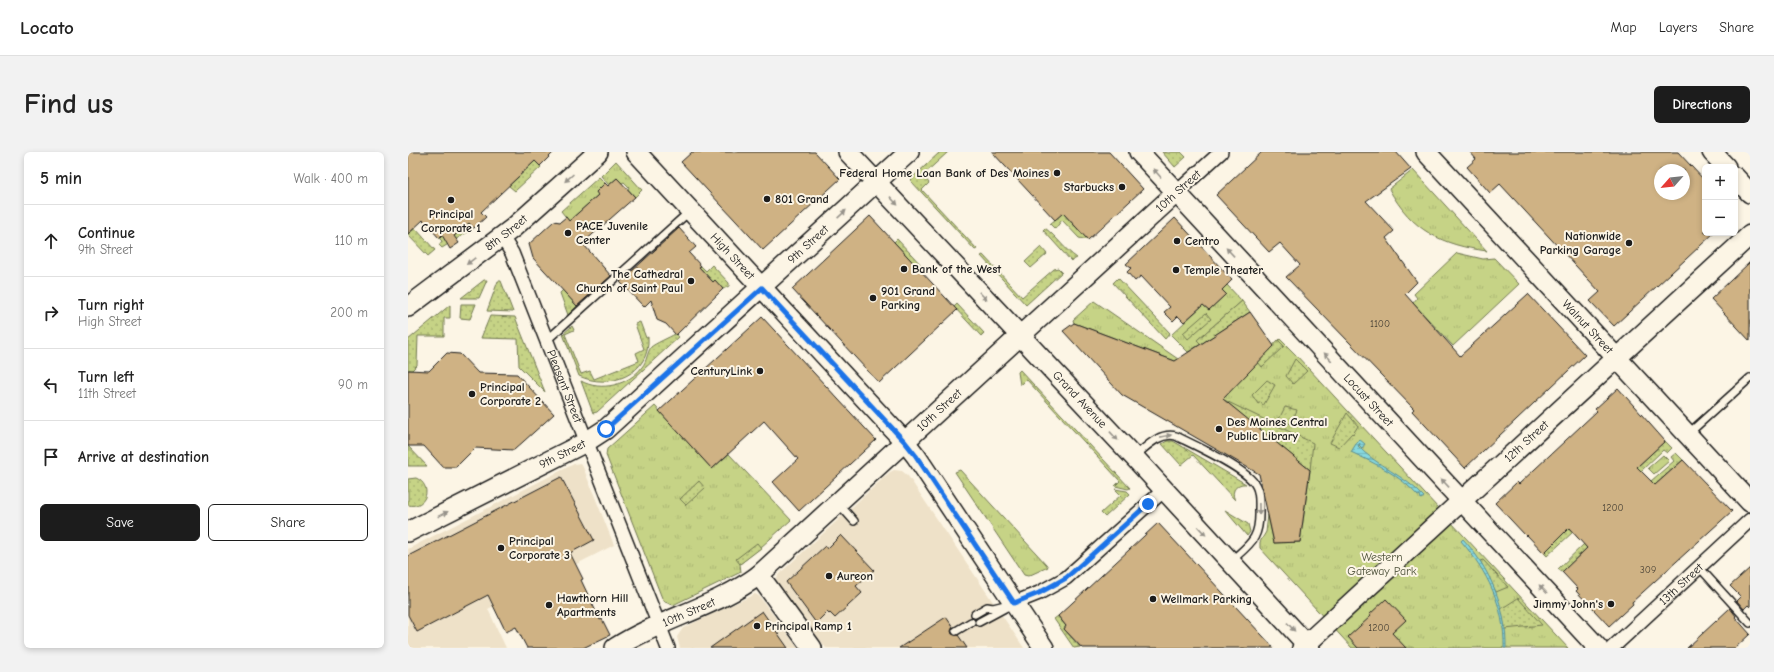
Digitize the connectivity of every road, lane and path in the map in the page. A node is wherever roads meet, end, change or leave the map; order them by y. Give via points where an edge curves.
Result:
1 (598, 152) edge
2 (636, 152) edge
3 (848, 152) edge
4 (909, 152) edge
5 (1139, 152) edge
6 (1221, 152) edge
7 (1426, 152) edge
8 (1712, 152) edge
9 (1723, 164) edge
10 (1738, 180) edge
11 (876, 182) junction
12 (1176, 193) junction
13 (1750, 193) edge
14 (690, 211) junction
15 (1750, 235) edge
16 (502, 237) junction
17 (762, 288) junction
18 (408, 307) edge
19 (1021, 336) junction
20 (546, 341) junction
21 (1617, 358) junction
22 (1750, 378) edge
23 (1688, 435) junction
24 (586, 442) junction
25 (905, 442) junction
26 (1134, 457) junction
27 (1164, 490) junction
28 (1462, 502) junction
29 (1750, 502) edge
30 (838, 503) junction
31 (1750, 520) edge
32 (854, 521) dead end
33 (408, 532) edge
34 (1231, 562) junction
35 (1699, 567) junction
36 (759, 575) junction
37 (1014, 603) junction
38 (975, 614) dead end
39 (971, 622) dead end
40 (979, 622) dead end
41 (1750, 623) edge
42 (659, 625) junction
43 (956, 631) dead end
44 (1306, 647) edge
45 (615, 648) edge
46 (668, 648) edge
47 (812, 648) edge
48 (1044, 648) edge
49 (1598, 648) edge
50 (1612, 648) edge

1 -> 16 main road, 8th Street
2 - 14 main road, High Street
3 - 11 main road, Grand Avenue
4 - 11 main road, 9th Street
12 -> 5 main road, Locust Street
6 - 12 street, 10th Street
7 - 21 main road, Walnut Street
8 - 9 main road
10 - 13 main road
17 -> 11 main road, 9th Street
11 -> 19 main road, Grand Avenue
12 - 19 main road, 10th Street
28 -> 12 main road, Locust Street
14 - 17 main road, High Street
14 - 20 lane
15 - 21 main road, 12th Street
16 -> 18 main road, 8th Street
16 - 20 street, Pleasant Street via 512,253
17 - 24 main road, 9th Street via 606,429
17 - 25 main road, High Street
19 - 25 main road, 10th Street
19 -> 26 main road, Grand Avenue
20 - 24 street, Pleasant Street
21 - 23 main road, Walnut Street
21 - 28 main road, 12th Street
22 - 23 lane
23 - 29 main road, Walnut Street
33 -> 24 main road, 9th Street
24 - 42 street, Pleasant Street
25 - 30 main road, 10th Street
25 - 37 main road, High Street
26 - 27 main road, Grand Avenue
26 -> 34 lane via 1161,436 1171,434 1239,470 1253,481 1259,496 1256,535
27 -> 34 main road, Grand Avenue
27 - 37 street via 1066,578
28 - 44 main road, 12th Street
49 -> 28 main road, Locust Street
30 - 32 lane
30 - 36 main road, 10th Street
31 - 35 street, 13th Street
34 -> 44 main road, Grand Avenue
35 - 41 lane
35 - 50 street, 13th Street
36 - 42 main road, 10th Street via 730,592
36 - 47 main road
37 - 38 lane via 987,607
37 - 40 lane
37 - 48 main road, High Street
39 - 43 lane
42 - 45 main road, 10th Street
42 - 46 street, Pleasant Street

